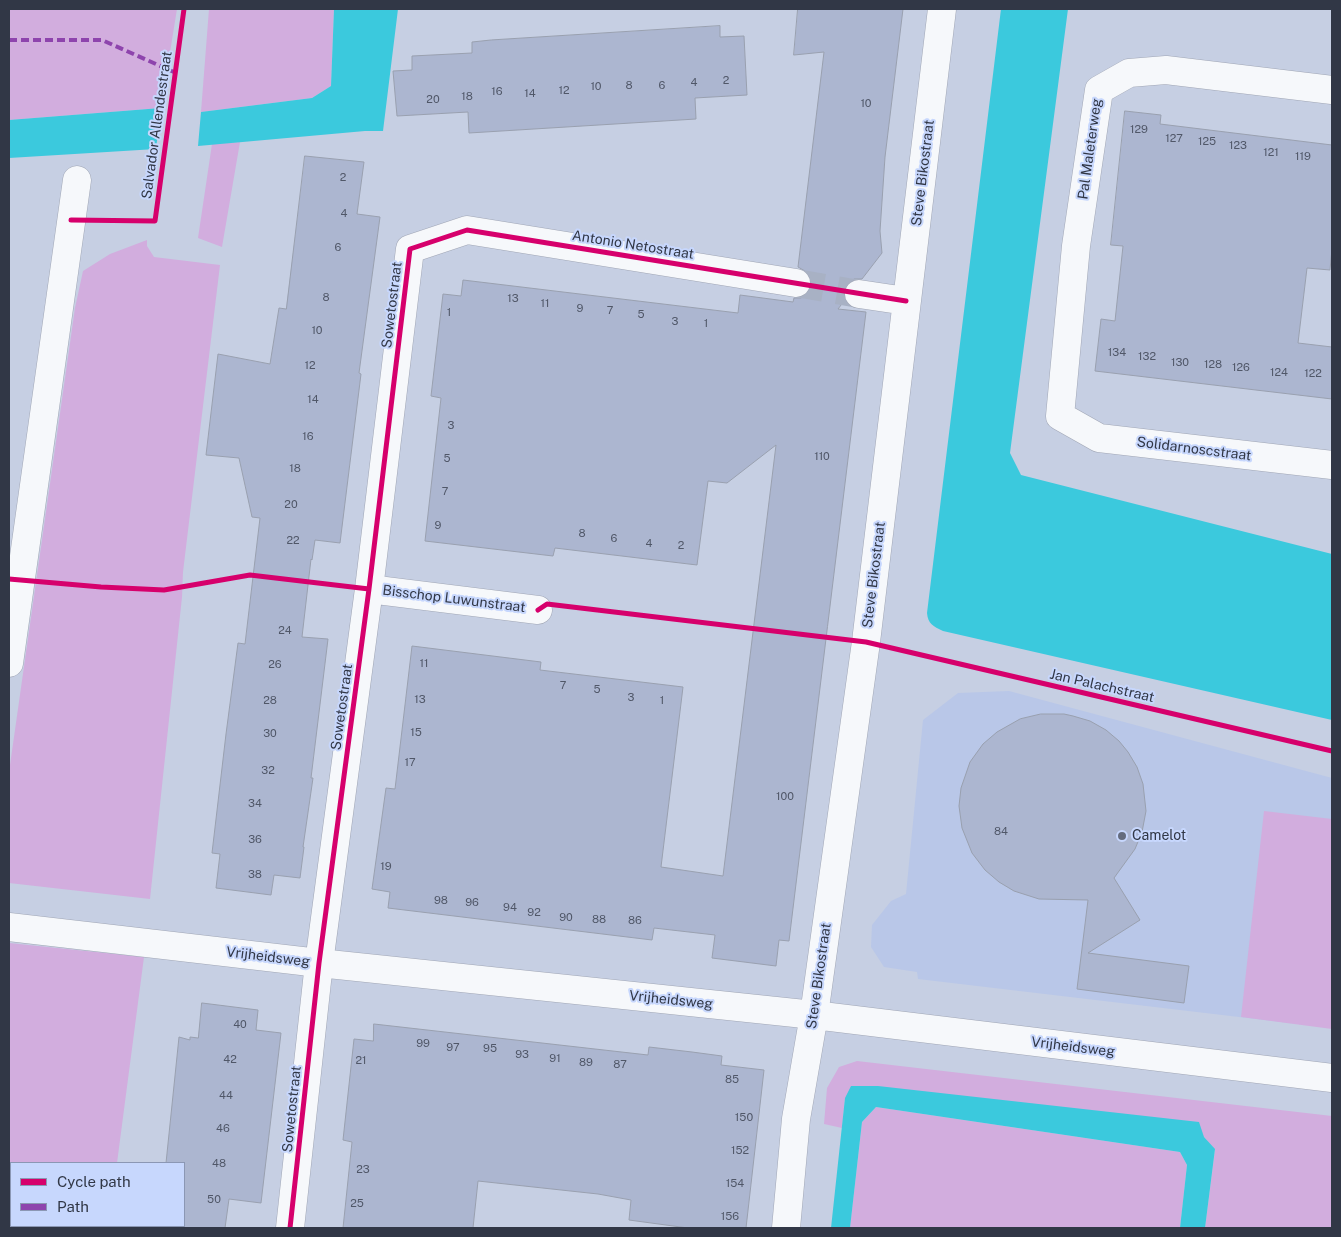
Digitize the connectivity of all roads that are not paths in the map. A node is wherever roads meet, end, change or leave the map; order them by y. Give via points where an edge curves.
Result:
1 (942, 9) edge
2 (1332, 90) edge
3 (77, 180) dead end
4 (467, 230) joint
5 (796, 284) tunnel mouth
6 (858, 294) tunnel mouth
7 (906, 301) junction
8 (1060, 416) joint
9 (1332, 465) edge
10 (369, 589) junction
11 (538, 610) dead end
12 (9, 664) edge
13 (9, 927) edge
14 (319, 963) junction
15 (814, 1015) junction
16 (1332, 1078) edge
17 (290, 1228) edge
18 (786, 1228) edge

1 - 7 street, Steve Bikostraat
2 - 8 street, Pal Maleterweg via 1166,70 1129,74 1099,90 1076,246
3 - 12 street
4 - 5 street, Antonio Netostraat
4 - 10 street, Sowetostraat via 410,249
6 - 7 street
7 - 15 street, Steve Bikostraat via 866,642
8 - 9 street, Solidarnoscstraat via 1099,438
10 - 11 street, Bisschop Luwunstraat
10 - 14 street, Sowetostraat
13 - 14 street, Vrijheidsweg
14 - 15 street, Vrijheidsweg
14 - 17 street, Sowetostraat
15 - 16 street, Vrijheidsweg
15 - 18 street, Steve Bikostraat via 796,1119

